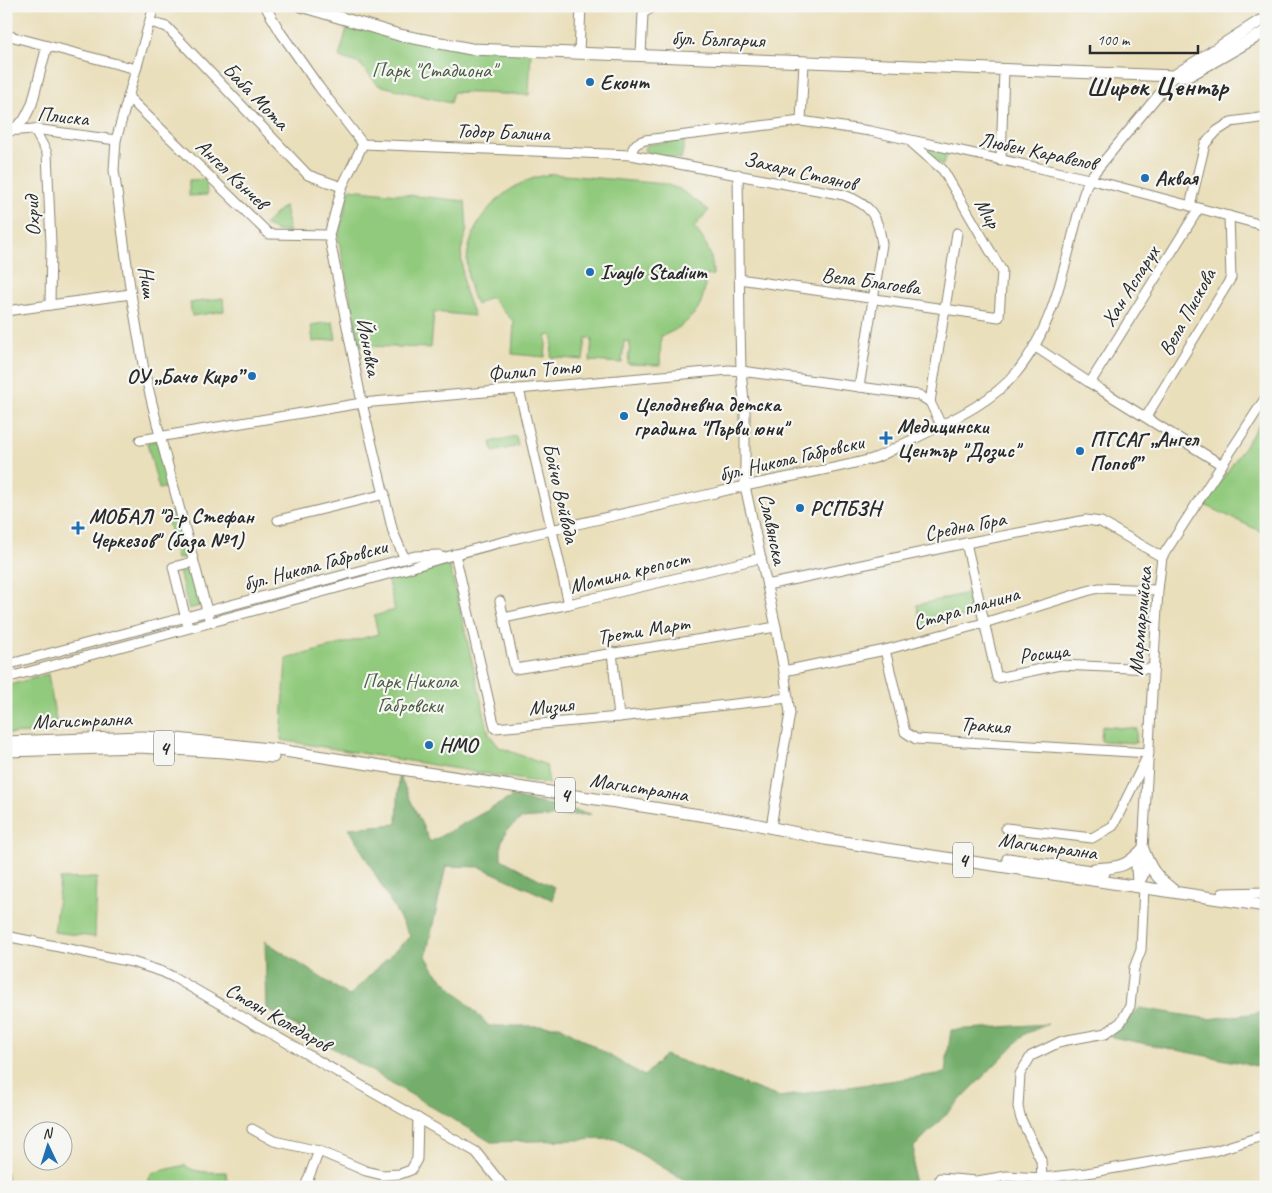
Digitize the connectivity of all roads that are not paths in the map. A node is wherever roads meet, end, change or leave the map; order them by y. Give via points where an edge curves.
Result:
1 (154, 6) edge
2 (265, 6) edge
3 (301, 6) edge
4 (581, 6) edge
5 (655, 6) edge
6 (150, 22) junction
7 (1264, 26) edge
8 (6, 35) edge
9 (47, 46) junction
10 (580, 53) junction
11 (641, 55) junction
12 (804, 62) junction
13 (136, 69) junction
14 (1004, 69) junction
15 (1174, 76) junction
16 (128, 97) junction
17 (1266, 117) edge
18 (800, 121) junction
19 (34, 129) junction
20 (9, 131) edge
21 (116, 140) junction
22 (910, 141) junction
23 (363, 144) junction
24 (631, 155) junction
25 (1001, 160) junction
26 (738, 174) junction
27 (1089, 179) junction
28 (342, 187) junction
29 (1195, 207) junction
30 (1229, 216) junction
31 (1266, 226) edge
32 (958, 233) dead end
33 (329, 235) junction
34 (739, 280) junction
35 (131, 294) junction
36 (874, 299) junction
37 (50, 305) junction
38 (945, 309) junction
39 (6, 311) edge
40 (999, 317) joint
41 (1034, 346) junction
42 (741, 371) junction
43 (1090, 383) junction
44 (859, 387) junction
45 (518, 389) junction
46 (1266, 397) edge
47 (930, 402) junction
48 (362, 403) junction
49 (1146, 417) junction
50 (941, 425) junction
51 (160, 436) junction
52 (140, 440) dead end
53 (1222, 464) junction
54 (745, 486) junction
55 (385, 494) junction
56 (278, 520) dead end
57 (552, 531) junction
58 (966, 543) junction
59 (454, 554) junction
60 (1162, 557) junction
61 (761, 558) junction
62 (405, 559) junction
63 (193, 562) junction
64 (767, 586) junction
65 (1158, 590) junction
66 (500, 601) dead end
67 (568, 604) junction
68 (207, 612) junction
69 (185, 617) junction
70 (504, 618) junction
71 (210, 622) junction
72 (984, 622) junction
73 (776, 627) junction
74 (188, 628) junction
75 (886, 650) junction
76 (612, 652) junction
77 (6, 665) edge
78 (1153, 669) junction
79 (784, 671) junction
80 (6, 678) edge
81 (788, 698) junction
82 (620, 717) junction
83 (6, 742) edge
84 (6, 751) edge
85 (1149, 754) junction
86 (367, 765) junction
87 (771, 827) junction
88 (1006, 828) dead end
89 (786, 830) junction
90 (1143, 849) junction
91 (1082, 870) junction
92 (1138, 884) junction
93 (1178, 891) junction
94 (1266, 893) edge
95 (1203, 896) junction
96 (1266, 906) edge
97 (6, 936) edge
98 (418, 1118) junction
99 (252, 1129) dead end
100 (1266, 1135) edge
101 (319, 1151) junction
102 (6, 1173) edge
103 (940, 1178) dead end
104 (1042, 1178) junction
105 (7, 1187) edge
106 (305, 1187) edge
107 (504, 1187) edge

1 - 6 street, Ниш
2 - 23 street via 318,87
3 - 10 main road, бул. България via 399,35 471,49
4 - 10 street
5 - 11 street via 643,13
6 - 13 street, Ниш
6 - 28 street, Баба Мота via 167,27 308,175
7 - 15 main road
8 - 9 street
9 - 13 street
9 - 20 street via 32,104 24,120
10 - 11 main road, бул. България
11 - 12 main road, бул. България
12 - 14 main road, бул. България
12 - 18 street
13 - 16 street, Ниш
14 - 15 main road, бул. България
14 - 25 street
15 - 27 street, бул. Никола Габровски
16 - 21 street, Ниш
16 - 33 street, Ангел Кънчев via 269,234
17 - 29 street, Хан Аспарух via 1231,122 1205,144
18 - 22 street, Любен Каравелов via 870,131
18 - 24 street via 645,140 636,143
19 - 20 street, Плиска
19 - 21 street, Плиска
19 - 37 street, Охрид via 46,153 51,244
21 - 35 street, Ниш via 114,170
22 - 25 street, Любен Каравелов
22 - 40 street, Мир via 943,170 1002,271
23 - 24 street, Тодор Балина
23 - 28 street, Йоновка
24 - 26 street, Захари Стоянов
25 - 27 street, Любен Каравелов
26 - 34 street, Славянска
26 - 36 street, Захари Стоянов via 860,201 874,216 882,244
27 - 29 street, Любен Каравелов
27 - 41 street, бул. Никола Габровски via 1052,312
28 - 33 street, Йоновка
29 - 30 street, Любен Каравелов
29 - 43 street, Хан Аспарух
30 - 31 street, Любен Каравелов
30 - 49 street, Вела Пискова via 1231,278
32 - 38 street
33 - 48 street, Йоновка
34 - 36 street, Вела Благоева
34 - 42 street, Славянска
35 - 37 street
35 - 51 street, Ниш
36 - 38 street, Вела Благоева
36 - 44 street, Захари Стоянов
37 - 39 street
38 - 40 street, Вела Благоева
38 - 47 street
41 - 43 street
41 - 50 street, бул. Никола Габровски via 1016,373 997,392
42 - 44 street, Филип Тотю
42 - 45 street, Филип Тотю
42 - 54 street, Славянска
43 - 49 street
44 - 47 street, Филип Тотю via 919,395
45 - 48 street, Филип Тотю
45 - 57 street, Бойчо Войвода
46 - 53 street, Мармарлийска
47 - 50 street
48 - 51 street, Филип Тотю
48 - 55 street, Йоновка
49 - 53 street
50 - 54 street, бул. Никола Габровски via 874,458
51 - 52 street, Филип Тотю
51 - 63 street, Ниш
53 - 60 street, Мармарлийска
54 - 57 street, бул. Никола Габровски
54 - 61 street, Славянска
55 - 56 street
55 - 62 street, Йоновка via 393,532
57 - 59 street, бул. Никола Габровски
57 - 67 street, Бойчо Войвода
58 - 60 street, Средна Гора via 1086,520 1101,522
58 - 64 street, Средна Гора
58 - 72 street
59 - 62 street, бул. Никола Габровски
59 - 71 street, бул. Никола Габровски
59 - 82 street, Мизия via 495,728
60 - 65 street, Мармарлийска
61 - 64 street, Славянска
61 - 67 street, Момина крепост
62 - 68 street, бул. Никола Габровски
63 - 68 street, Ниш
63 - 69 street via 172,567
64 - 73 street, Славянска
65 - 72 street, Стара планина via 1086,590
65 - 78 street, Мармарлийска
66 - 70 street
67 - 70 street, Момина крепост
68 - 69 street, бул. Никола Габровски
68 - 71 street, Ниш
69 - 74 street
69 - 77 street, бул. Никола Габровски
70 - 76 street, Трети Март via 516,669
71 - 74 street, бул. Никола Габровски
72 - 75 street, Стара планина
72 - 78 street, Росица via 997,678 1060,666
73 - 76 street, Трети Март
73 - 79 street, Славянска
74 - 80 street, бул. Никола Габровски
75 - 79 street, Стара планина
75 - 85 street, Тракия via 905,732 916,739
76 - 82 street
78 - 85 street, Мармарлийска
79 - 81 street, Славянска
81 - 82 street, Мизия
81 - 87 street, Славянска via 789,724
83 - 86 main road, Магистрална / 4 via 142,737 177,739 278,750
84 - 86 main road, Магистрална / 4 via 139,747
85 - 88 street via 1113,826 1092,838
85 - 90 street, Мармарлийска
86 - 87 main road, Магистрална / 4
87 - 89 main road, Магистрална / 4
89 - 91 main road, Магистрална / 4 via 817,831
89 - 92 main road, Магистрална / 4 via 825,839
90 - 91 main road via 1124,865
90 - 92 street, Мармарлийска via 1136,868
90 - 93 main road via 1158,878
91 - 92 main road, Магистрална / 4
92 - 93 main road, Магистрална / 4
92 - 104 street, Мармарлийска via 1141,950 1134,968 1130,1006 1121,1022 1106,1033 1062,1041 1031,1056 1020,1074 1018,1108 1040,1160
93 - 95 main road, Магистрална / 4
94 - 95 main road
95 - 96 main road, Магистрална / 4
97 - 98 street, Стоян Коледаров via 132,962 163,972
98 - 101 street via 417,1159 411,1170 400,1174 382,1175 366,1171
98 - 107 street, Стоян Коледаров via 476,1152
99 - 101 street via 274,1141
100 - 104 street via 1214,1151 1087,1174
101 - 106 street
102 - 105 street
103 - 104 street via 977,1181 1007,1176

